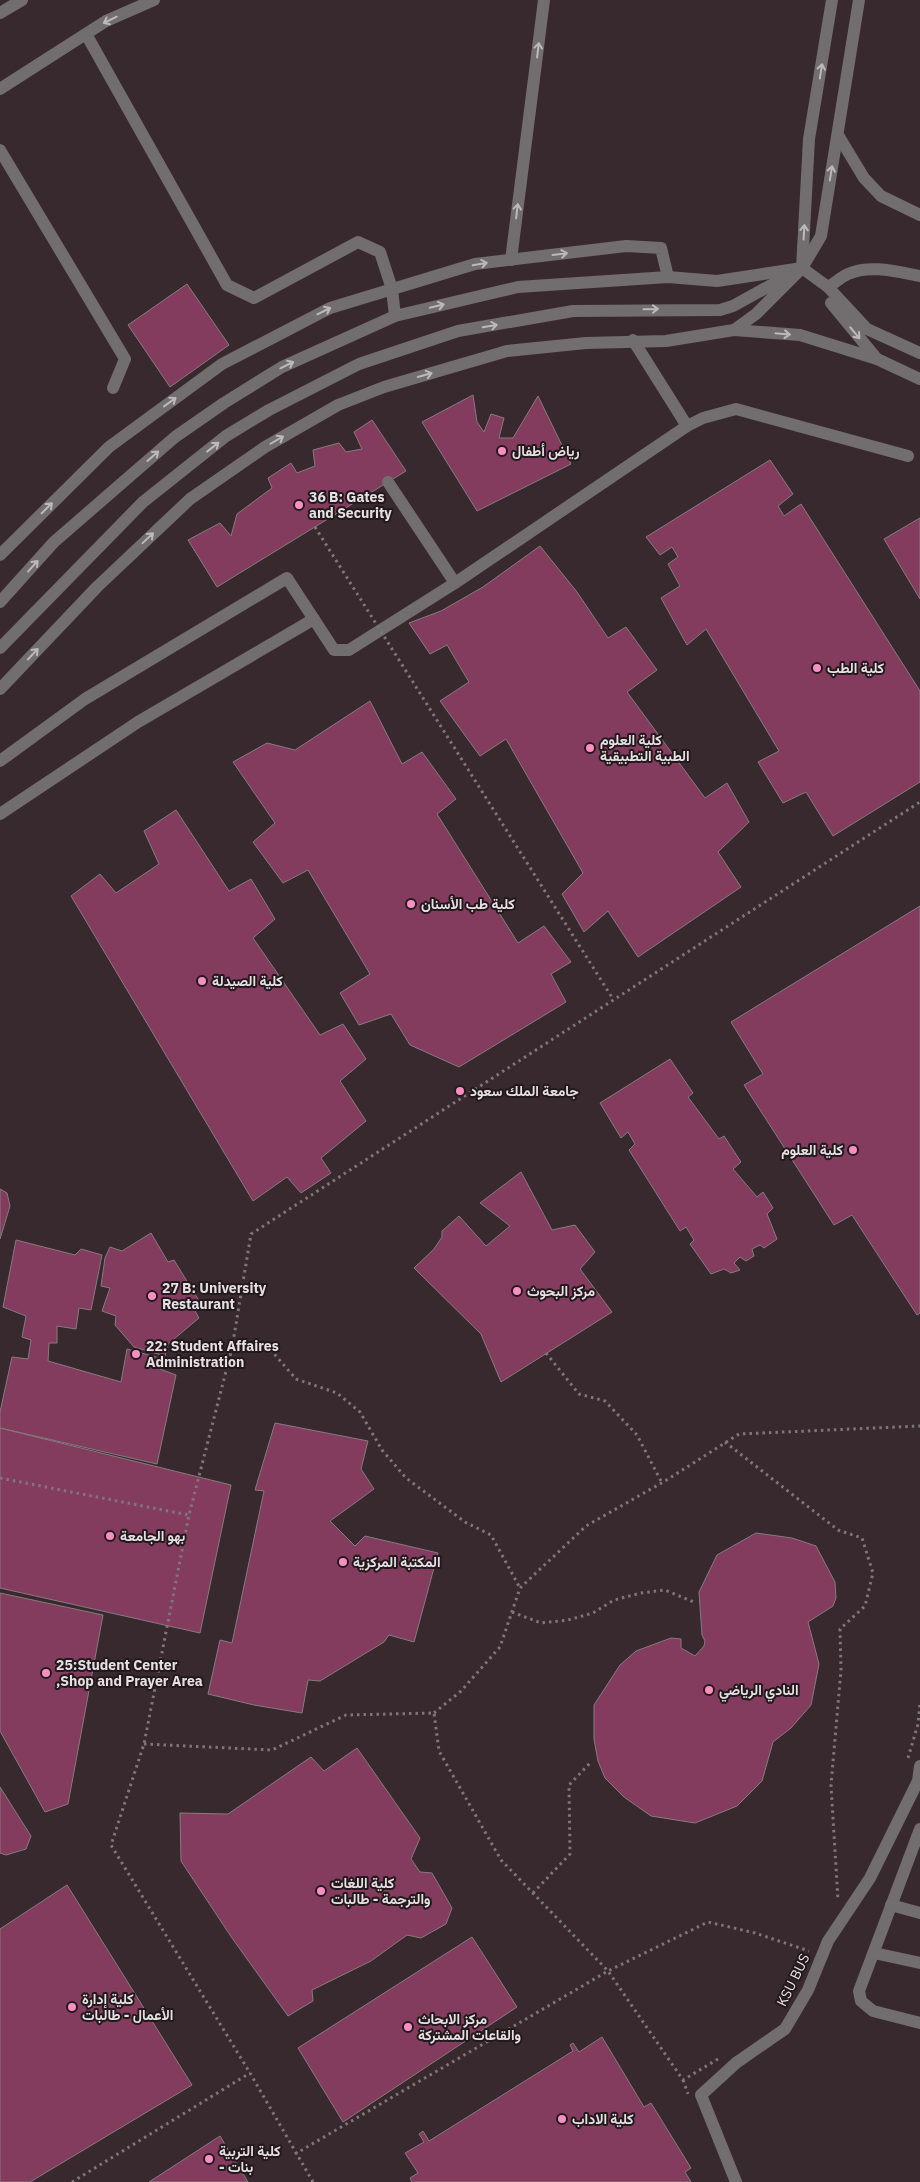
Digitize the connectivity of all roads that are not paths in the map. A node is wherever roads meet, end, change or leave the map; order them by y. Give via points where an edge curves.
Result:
1 (22, 0) edge
2 (154, 0) edge
3 (544, 0) edge
4 (832, 0) edge
5 (859, 0) edge
6 (0, 13) edge
7 (86, 34) junction
8 (0, 89) edge
9 (838, 135) junction
10 (0, 150) edge
11 (920, 215) edge
12 (511, 260) junction
13 (802, 268) junction
14 (920, 276) edge
15 (668, 277) junction
16 (828, 287) junction
17 (392, 289) junction
18 (395, 316) junction
19 (734, 330) junction
20 (633, 340) junction
21 (920, 353) edge
22 (877, 359) junction
23 (920, 379) edge
24 (113, 388) dead end
25 (687, 426) junction
26 (908, 456) dead end
27 (388, 482) dead end
28 (0, 554) edge
29 (455, 583) junction
30 (0, 602) edge
31 (314, 619) junction
32 (0, 648) edge
33 (0, 689) edge
34 (0, 761) edge
35 (0, 814) edge
36 (914, 1764) edge
37 (920, 1829) edge
38 (914, 1862) edge
39 (891, 1905) junction
40 (920, 1913) edge
41 (874, 1953) junction
42 (920, 1963) edge
43 (920, 2022) edge
44 (736, 2182) edge

1 - 6 lane
2 -> 7 lane via 106,21
12 -> 3 lane
13 -> 4 lane via 809,139
5 - 9 lane
7 - 8 lane
7 - 17 lane via 227,285 254,298 358,242 380,252
9 - 11 lane via 864,178 881,196
13 -> 9 lane via 821,236
10 - 24 lane via 125,360
12 -> 15 lane via 626,246 661,248
17 -> 12 lane via 475,264
13 - 15 lane via 717,281
13 - 16 lane
13 - 19 lane via 756,314
13 -> 22 lane
32 -> 13 lane via 143,502 218,442 270,410 359,364 458,331 573,311 720,310
14 - 16 lane via 885,270 858,270
18 -> 15 lane via 518,287
16 - 21 lane via 867,329
17 - 18 lane
28 -> 17 lane via 109,447 222,364 330,308
30 -> 18 lane via 54,542 175,437 282,367
19 - 20 lane via 666,341
19 -> 22 lane via 800,335
20 - 25 lane
33 -> 20 lane via 96,587 190,499 265,447 338,405 384,386 507,352
22 - 23 lane
25 - 26 lane via 703,418 736,410
25 - 29 lane
27 - 29 lane
29 - 31 lane via 349,650 334,650
31 - 34 lane via 287,578 85,699
31 - 35 lane via 138,722
36 - 44 lane, KSU BUS via 918,1781 870,1878 828,1942 808,1990 786,2029 736,2063 701,2094
37 - 38 lane
38 - 39 lane
39 - 40 lane
39 - 41 lane
41 - 42 lane
41 - 43 lane via 859,1991 860,2001 873,2011

